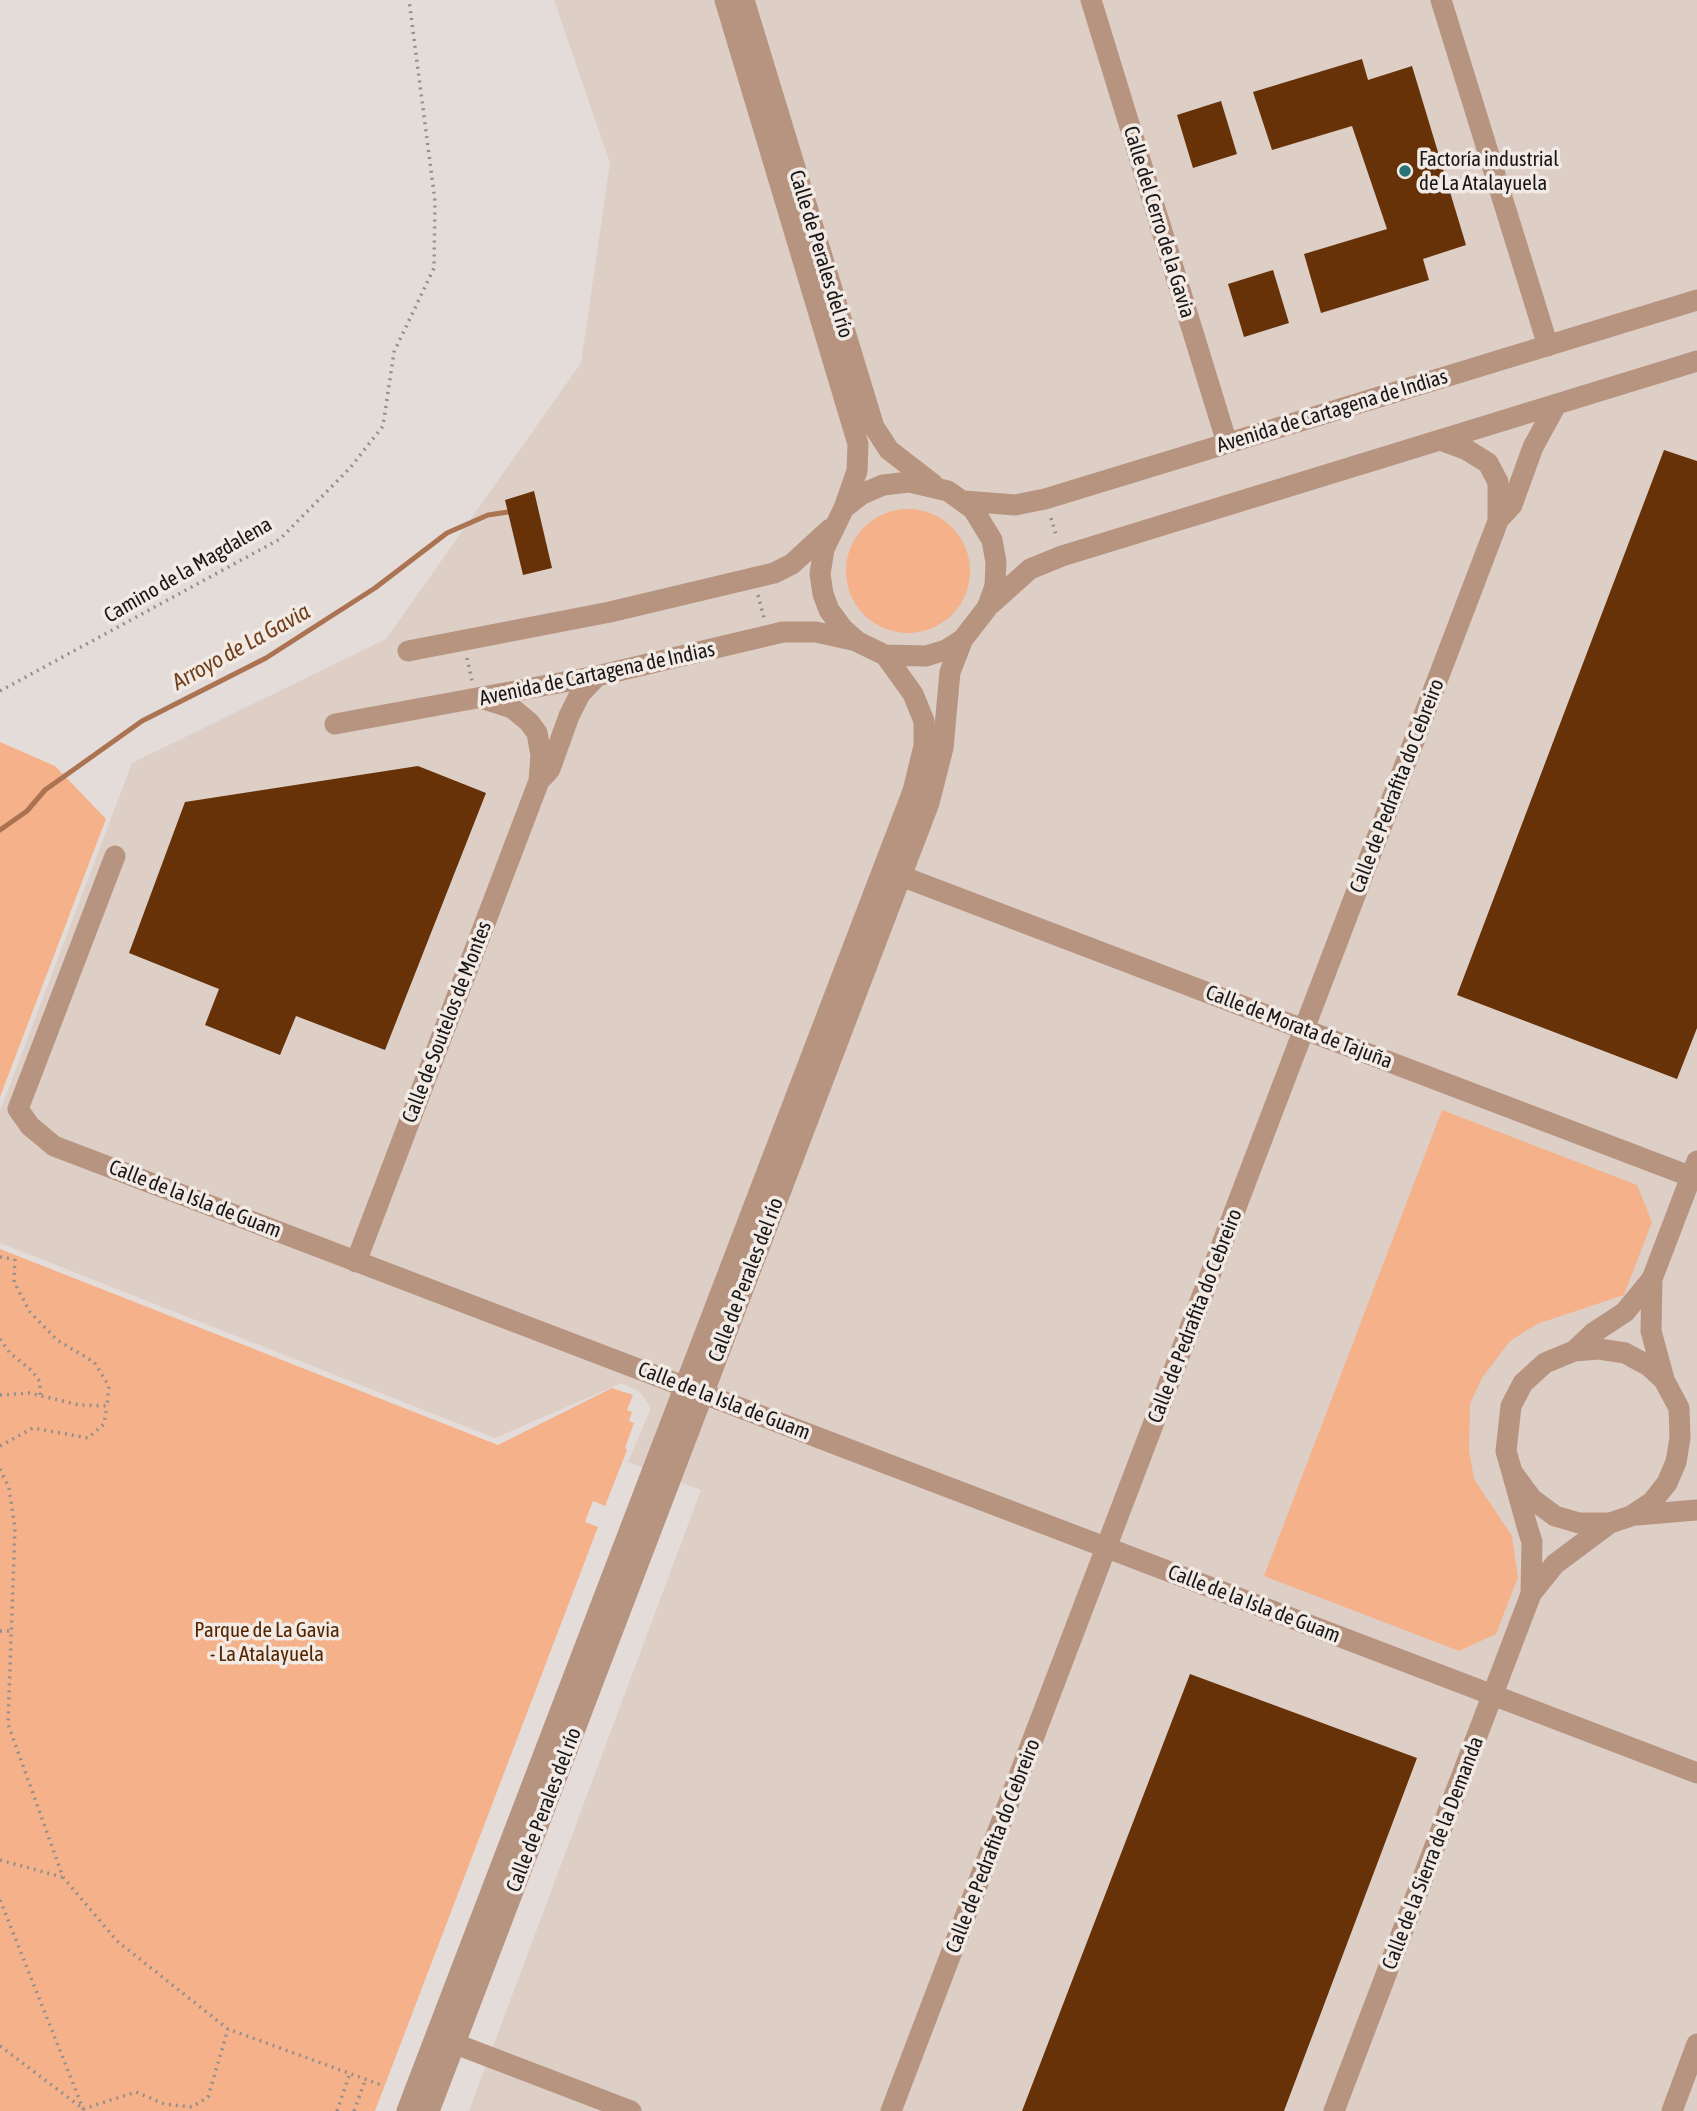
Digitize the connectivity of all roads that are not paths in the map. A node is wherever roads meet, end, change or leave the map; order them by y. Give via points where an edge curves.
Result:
1 (725, 0) edge
2 (744, 0) edge
3 (1091, 0) edge
4 (1441, 0) edge
5 (1697, 300) edge
6 (1548, 346) junction
7 (1697, 361) edge
8 (1556, 405) junction
9 (1440, 440) junction
10 (1227, 443) junction
11 (934, 486) junction
12 (964, 500) junction
13 (839, 517) junction
14 (1498, 521) junction
15 (987, 608) junction
16 (963, 639) junction
17 (858, 642) junction
18 (408, 651) dead end
19 (885, 655) junction
20 (597, 676) junction
21 (478, 692) junction
22 (335, 724) dead end
23 (539, 782) junction
24 (115, 856) dead end
25 (901, 876) junction
26 (1304, 1030) junction
27 (1695, 1172) edge
28 (356, 1262) junction
29 (1652, 1279) junction
30 (1574, 1352) junction
31 (1664, 1380) junction
32 (695, 1389) junction
33 (1679, 1408) junction
34 (1697, 1429) edge
35 (1512, 1472) junction
36 (1697, 1510) edge
37 (1631, 1516) junction
38 (1610, 1522) junction
39 (1107, 1548) junction
40 (1531, 1594) junction
41 (1493, 1695) junction
42 (1697, 1773) edge
43 (445, 2040) junction
44 (1697, 2044) edge
45 (407, 2111) edge
46 (429, 2111) edge
47 (631, 2111) edge
48 (891, 2111) edge
49 (1334, 2111) edge
50 (1672, 2111) edge

1 - 13 street, Calle de Perales del río via 855,428 859,457
2 - 11 street, Calle de Perales del río via 874,427 890,450
3 - 10 street, Calle del Cerro de la Gavia
4 - 6 street
5 - 6 street, Avenida de Cartagena de Indias
6 - 10 street, Avenida de Cartagena de Indias
7 - 8 street
8 - 9 street
8 - 14 street, Calle de Pedrafita do Cebreiro via 1533,447 1512,505
9 - 14 street, Calle de Pedrafita do Cebreiro via 1488,463 1498,482
9 - 15 street via 1062,556 1030,569
10 - 12 street, Avenida de Cartagena de Indias via 1032,502 998,505
11 - 12 street
11 - 13 street via 909,482 883,485 862,494
12 - 15 street via 992,540 995,586
13 - 17 street via 824,549 823,594 830,610
13 - 18 street via 792,564 774,573 598,615
14 - 26 street, Calle de Pedrafita do Cebreiro
15 - 16 street
16 - 19 street via 926,656
16 - 25 street, Calle de Perales del río via 950,672 936,780
17 - 19 street
17 - 20 street, Avenida de Cartagena de Indias via 799,630
19 - 32 street, Calle de Perales del río via 913,694 924,721 920,768
20 - 21 street, Avenida de Cartagena de Indias
20 - 23 street, Calle de Soutelos de Montes via 580,694 550,769
21 - 22 street, Avenida de Cartagena de Indias
21 - 23 street, Calle de Soutelos de Montes via 512,708 537,733
23 - 28 street, Calle de Soutelos de Montes
24 - 28 street, Calle de la Isla de Guam via 18,1109 54,1146
25 - 26 street, Calle de Morata de Tajuña
25 - 32 street, Calle de Perales del río
26 - 27 street, Calle de Morata de Tajuña
26 - 39 street, Calle de Pedrafita do Cebreiro
27 - 29 street
28 - 32 street, Calle de la Isla de Guam
29 - 30 street via 1625,1312
29 - 31 street via 1651,1331
30 - 31 street via 1625,1353
30 - 35 street via 1545,1363 1523,1383 1511,1406 1506,1451
31 - 33 street
32 - 39 street, Calle de la Isla de Guam
32 - 43 street, Calle de Perales del río
33 - 34 street
33 - 37 street via 1680,1438 1667,1483 1652,1502
35 - 38 street via 1532,1499 1555,1516 1579,1523
35 - 40 street, Calle de la Sierra de la Demanda via 1532,1542
36 - 37 street
37 - 38 street
38 - 40 street, Calle de la Sierra de la Demanda via 1555,1564
39 - 41 street, Calle de la Isla de Guam
39 - 48 street, Calle de Pedrafita do Cebreiro
40 - 41 street, Calle de la Sierra de la Demanda
41 - 42 street, Calle de la Isla de Guam
41 - 49 street, Calle de la Sierra de la Demanda
43 - 45 street, Calle de Perales del río
43 - 46 street, Calle de Perales del río
43 - 47 street
44 - 50 street

